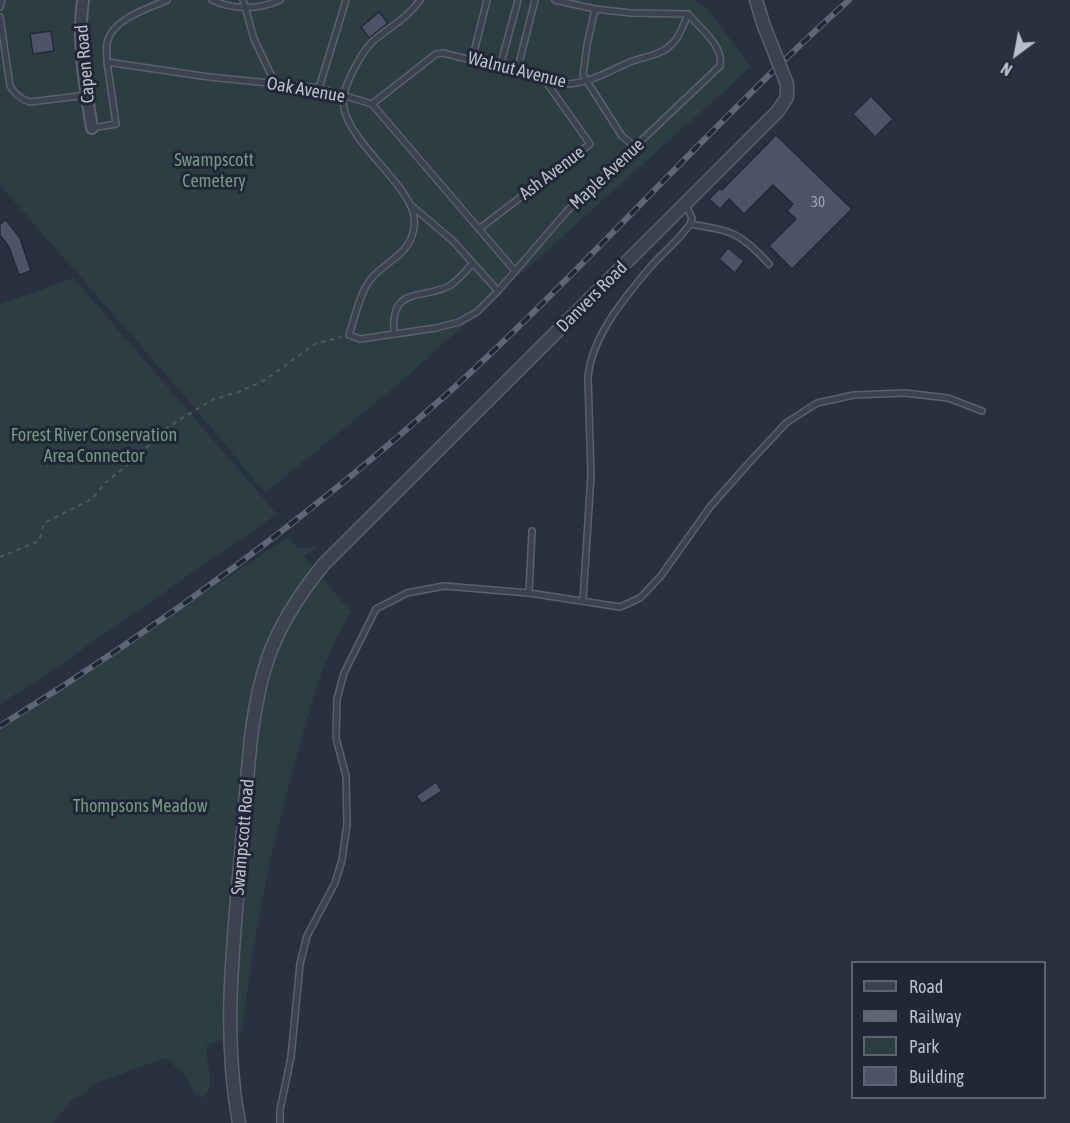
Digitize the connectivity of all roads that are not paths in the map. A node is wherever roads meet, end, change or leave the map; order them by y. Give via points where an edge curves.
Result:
1 (2, 0) edge
2 (83, 0) edge
3 (167, 0) edge
4 (212, 0) edge
5 (243, 0) edge
6 (280, 0) edge
7 (346, 0) edge
8 (420, 0) edge
9 (487, 0) edge
10 (518, 0) edge
11 (535, 0) edge
12 (555, 0) edge
13 (756, 0) edge
14 (0, 7) edge
15 (246, 8) junction
16 (595, 9) junction
17 (688, 14) junction
18 (0, 16) edge
19 (471, 60) junction
20 (108, 62) junction
21 (500, 67) junction
22 (8, 68) junction
23 (0, 70) edge
24 (517, 71) junction
25 (544, 79) junction
26 (586, 82) junction
27 (274, 83) junction
28 (319, 88) junction
29 (87, 94) junction
30 (344, 95) junction
31 (372, 104) junction
32 (92, 128) joint
33 (635, 147) junction
34 (686, 205) junction
35 (412, 206) junction
36 (690, 224) junction
37 (479, 229) junction
38 (473, 263) junction
39 (769, 264) dead end
40 (515, 271) junction
41 (498, 291) junction
42 (394, 333) junction
43 (982, 411) dead end
44 (532, 531) dead end
45 (321, 567) joint
46 (529, 593) junction
47 (583, 600) junction
48 (239, 1123) edge
49 (280, 1123) edge

1 - 14 lane
2 - 29 street, Capen Road via 80,50
3 - 20 lane via 117,26 106,45
4 - 15 lane
5 - 15 lane
6 - 15 lane
7 - 28 lane
8 - 30 lane via 399,23 371,43 351,75
9 - 19 lane
10 - 21 lane
11 - 24 lane
12 - 16 lane
13 - 34 street, Danvers Road, bridge via 787,84 787,97
15 - 27 lane via 254,39
16 - 17 lane
16 - 26 lane via 583,66
17 - 26 lane, Walnut Avenue via 668,48
17 - 33 lane, Maple Avenue via 718,48 721,63
18 - 22 lane
19 - 21 lane, Walnut Avenue
19 - 31 lane, Walnut Avenue via 450,53 436,54
20 - 27 lane, Oak Avenue
20 - 32 lane via 116,124
21 - 24 lane, Walnut Avenue
22 - 23 lane
22 - 29 lane via 14,93 30,102
24 - 25 lane, Walnut Avenue
25 - 26 lane, Walnut Avenue via 567,84
25 - 37 lane, Ash Avenue via 590,144
26 - 33 lane via 622,136
27 - 28 lane, Oak Avenue
28 - 30 lane, Oak Avenue
29 - 32 street, Capen Road
30 - 31 lane, Oak Avenue
30 - 35 lane via 347,120
31 - 37 lane
33 - 40 lane, Maple Avenue via 560,219
34 - 36 lane
34 - 45 street, Danvers Road
35 - 38 lane
35 - 42 lane, Maple Avenue via 411,238 395,260 369,282 350,335 360,339
36 - 39 lane via 739,236
36 - 47 lane via 633,288 600,339 589,364 591,474
37 - 40 lane
38 - 41 lane
38 - 42 lane via 450,285 405,297 395,313
40 - 41 lane, Maple Avenue
41 - 42 lane, Maple Avenue via 477,312 459,322
43 - 47 lane via 948,398 905,393 854,395 817,403 786,423 748,464 640,598 620,607
44 - 46 lane
45 - 48 street, Swampscott Road via 290,611 275,641 254,717 230,1000
46 - 47 lane
46 - 49 lane via 444,586 407,593 376,609 354,651 337,699 336,738 346,776 347,824 342,860 335,883 307,936 300,964

